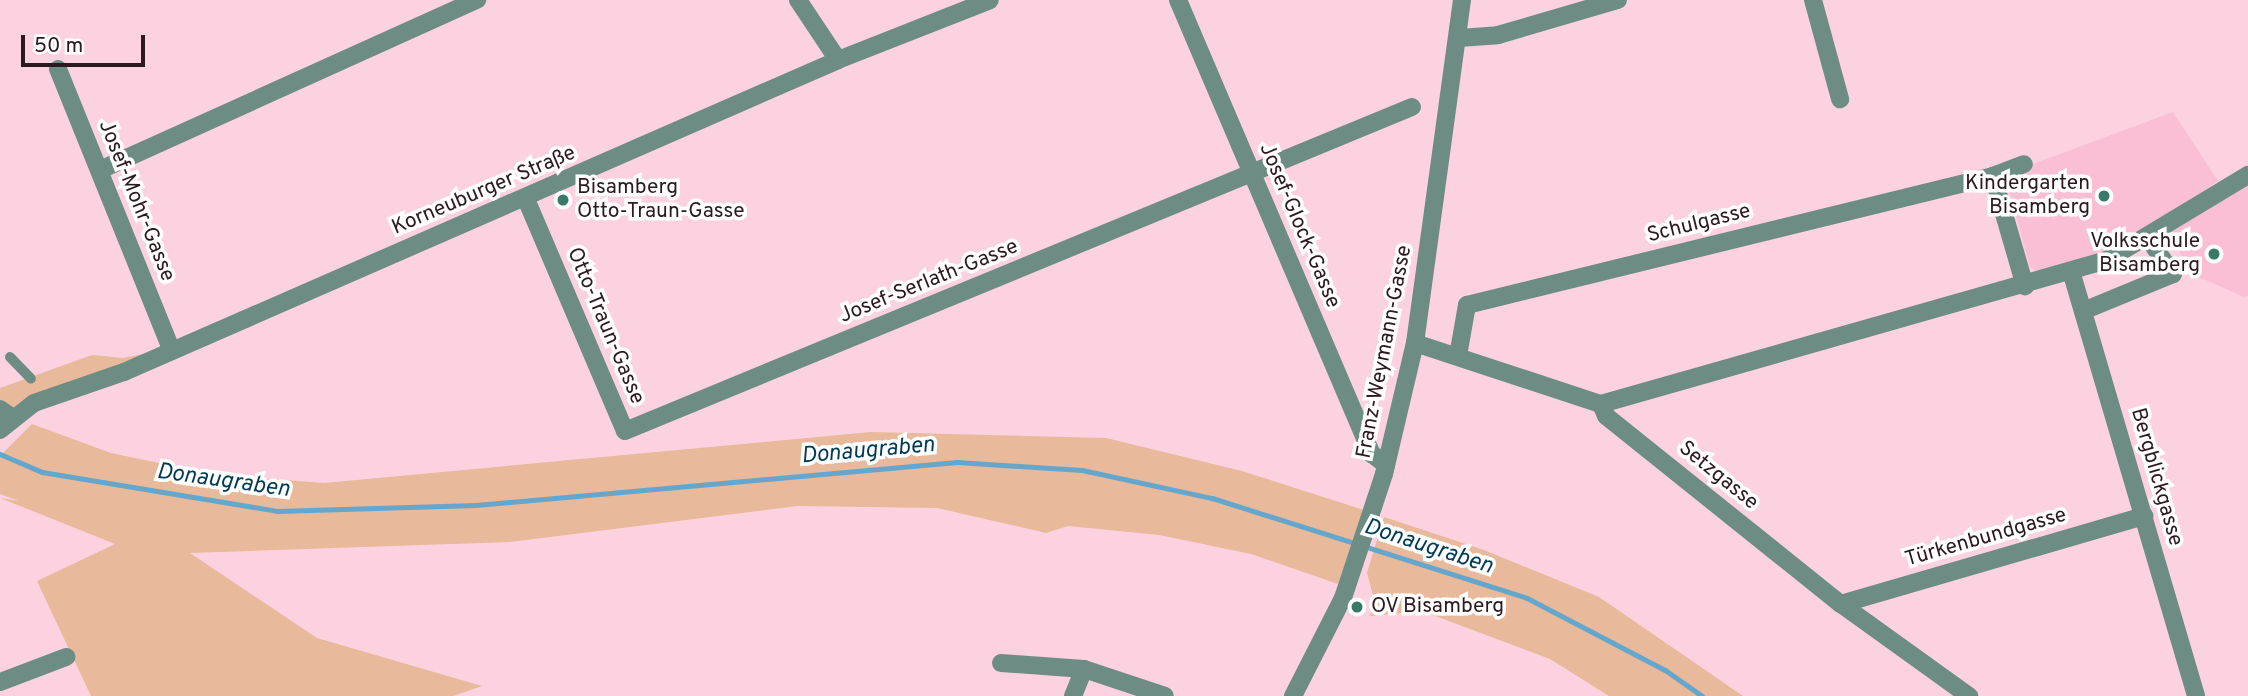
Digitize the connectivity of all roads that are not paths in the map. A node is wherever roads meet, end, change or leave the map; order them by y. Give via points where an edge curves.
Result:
1 (478, 0) edge
2 (798, 0) edge
3 (990, 0) edge
4 (1178, 0) edge
5 (1462, 0) edge
6 (1618, 0) edge
7 (1813, 0) edge
8 (1459, 38) junction
9 (838, 60) junction
10 (58, 69) dead end
11 (1840, 99) dead end
12 (1412, 107) dead end
13 (2024, 164) dead end
14 (100, 170) junction
15 (1251, 174) junction
16 (2248, 175) edge
17 (1993, 176) junction
18 (526, 199) junction
19 (2148, 238) junction
20 (2071, 271) junction
21 (2025, 286) junction
22 (2083, 311) junction
23 (1415, 343) junction
24 (171, 349) junction
25 (1458, 356) junction
26 (10, 357) dead end
27 (31, 379) dead end
28 (1601, 404) junction
29 (4, 421) edge
30 (625, 431) joint
31 (1386, 465) junction
32 (2144, 516) junction
33 (1841, 604) junction
34 (66, 657) dead end
35 (1001, 663) dead end
36 (1084, 669) junction
37 (0, 682) edge
38 (1073, 696) edge
39 (1165, 696) edge
40 (1293, 696) edge
41 (1969, 696) edge
42 (2196, 696) edge

1 - 14 street
2 - 9 street
3 - 9 street, Korneuburger Straße
4 - 15 street, Josef-Glock-Gasse
5 - 8 street, Franz-Weymann-Gasse
6 - 8 street via 1498,35
7 - 11 street
8 - 23 street, Franz-Weymann-Gasse
9 - 18 street, Korneuburger Straße
10 - 14 street, Josef-Mohr-Gasse
12 - 15 street, Josef-Serlath-Gasse
13 - 17 street, Schulgasse
14 - 24 street, Josef-Mohr-Gasse
15 - 30 street, Josef-Serlath-Gasse
15 - 31 street, Josef-Glock-Gasse via 1372,454
16 - 19 street
17 - 21 street
17 - 25 street, Schulgasse via 1467,305
18 - 24 street, Korneuburger Straße
18 - 30 street, Otto-Traun-Gasse
19 - 20 street
19 - 22 street via 2173,274
20 - 21 street
20 - 22 street, Bergblickgasse
21 - 28 street
22 - 32 street, Bergblickgasse
23 - 25 street
23 - 31 street, Franz-Weymann-Gasse
24 - 29 street, Korneuburger Straße via 124,372 34,403
25 - 28 street
26 - 27 lane
28 - 33 street, Setzgasse via 1606,416
31 - 40 street, Franz-Weymann-Gasse via 1353,570
32 - 33 street, Türkenbundgasse
32 - 42 street, Bergblickgasse
33 - 41 street, Setzgasse
34 - 37 street
35 - 36 street
36 - 38 street
36 - 39 street

